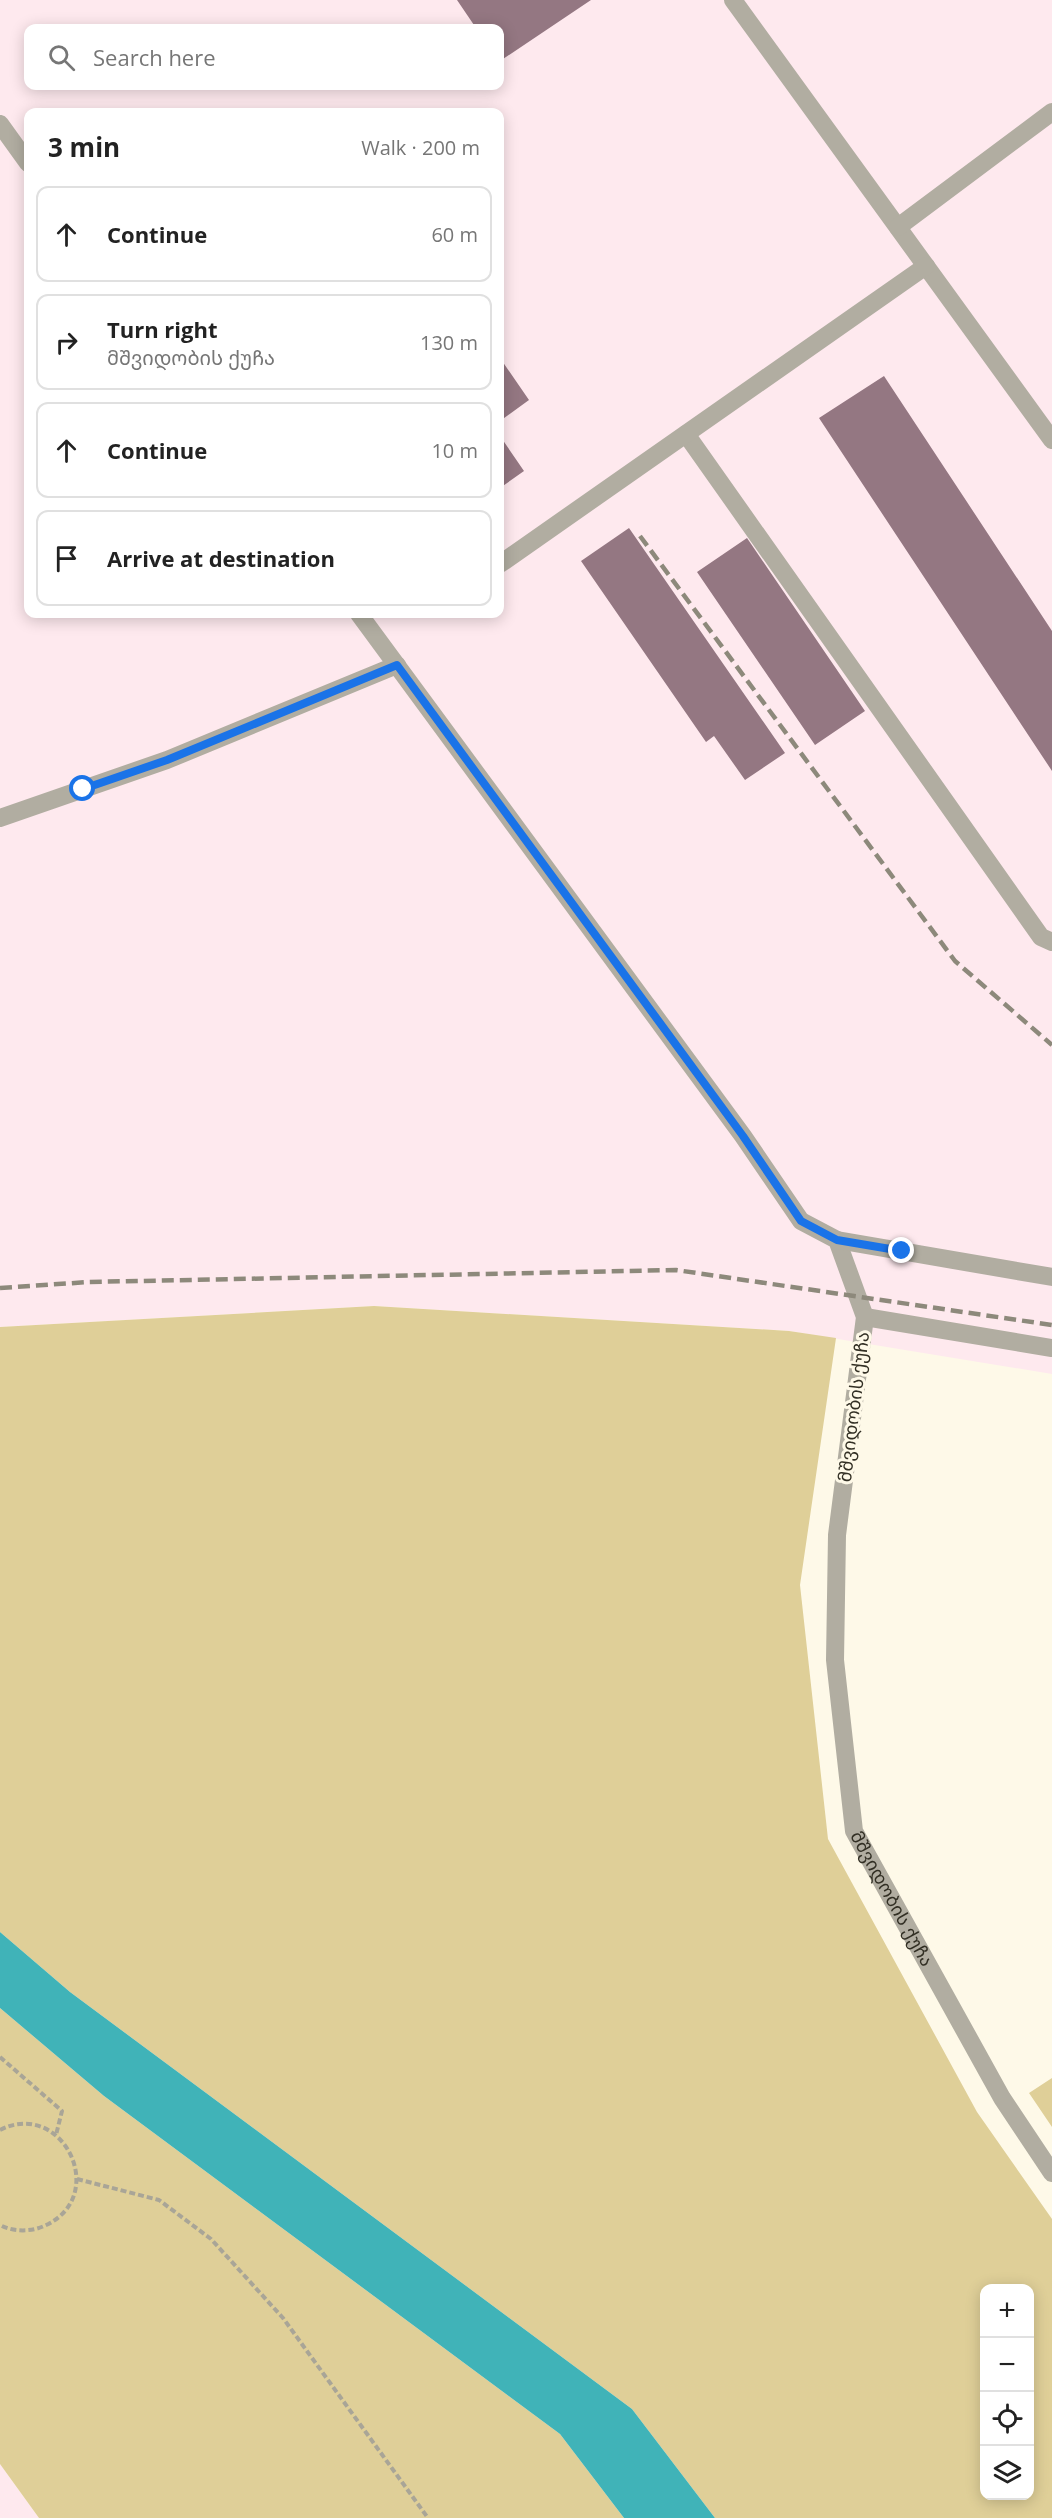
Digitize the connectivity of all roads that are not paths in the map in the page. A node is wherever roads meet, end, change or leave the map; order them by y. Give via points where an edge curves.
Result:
1 (732, 0) edge
2 (1052, 112) edge
3 (0, 124) edge
4 (24, 157) edge
5 (898, 227) junction
6 (926, 266) junction
7 (686, 434) junction
8 (1052, 440) edge
9 (504, 561) edge
10 (362, 618) edge
11 (397, 665) junction
12 (0, 818) edge
13 (1052, 942) edge
14 (837, 1240) junction
15 (1052, 1277) edge
16 (866, 1317) junction
17 (1052, 1348) edge
18 (1052, 2173) edge

1 - 5 street
2 - 5 street
3 - 4 street
5 - 6 street
6 - 7 street
6 - 8 street
7 - 9 street
7 - 13 street via 1041,937
10 - 11 street
11 - 12 street via 167,760
11 - 14 street via 743,1136 801,1221
14 - 15 street
14 - 16 street, მშვიდობის ქუჩა
16 - 17 street
16 - 18 street, მშვიდობის ქუჩა via 837,1535 835,1660 854,1831 1002,2098

